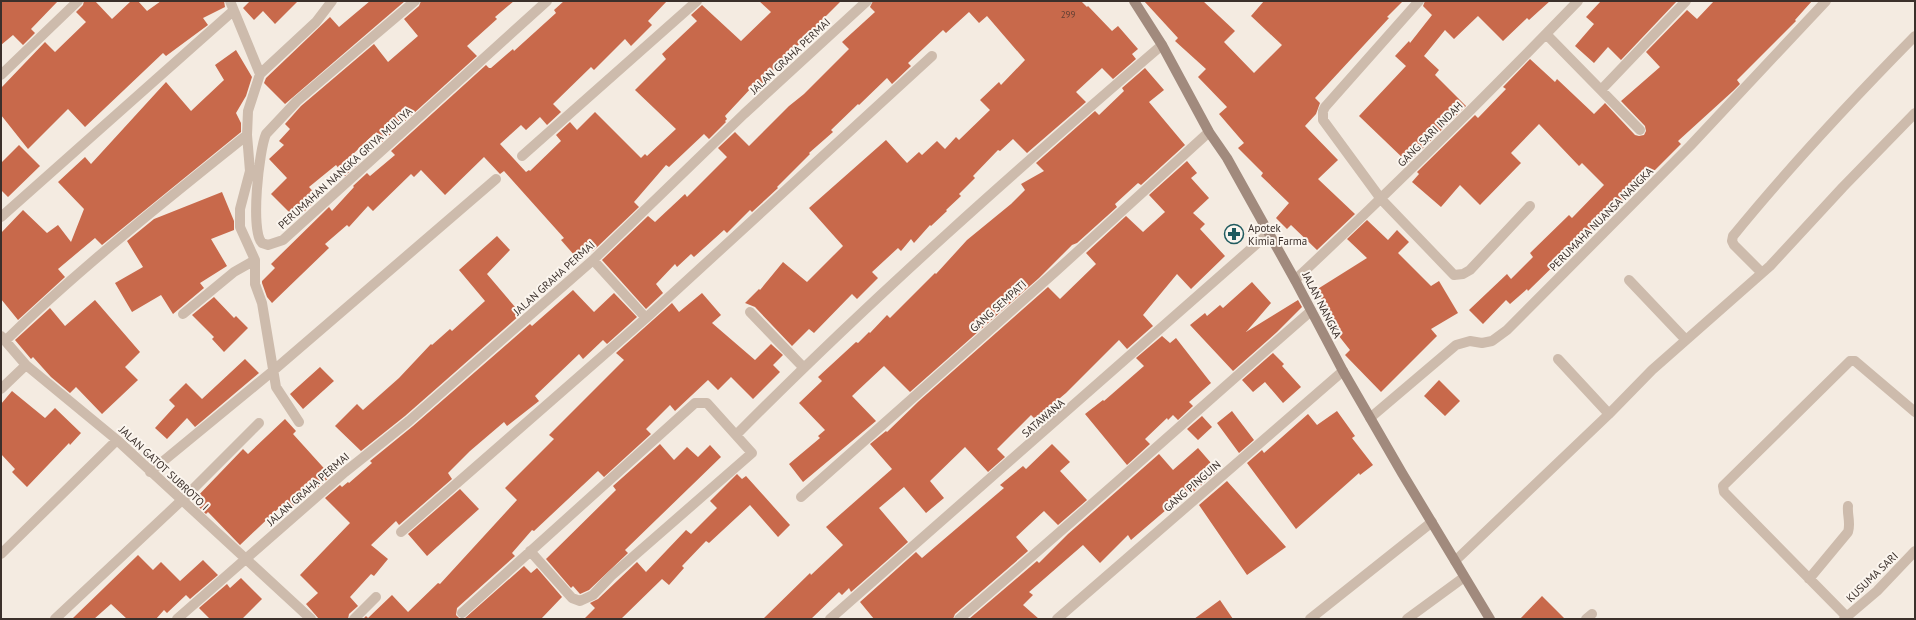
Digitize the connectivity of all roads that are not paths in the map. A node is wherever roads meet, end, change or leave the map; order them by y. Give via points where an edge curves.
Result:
1 (78, 1) edge
2 (230, 1) edge
3 (332, 1) edge
4 (416, 1) edge
5 (547, 1) edge
6 (697, 1) edge
7 (867, 1) edge
8 (1420, 1) edge
9 (1578, 1) edge
10 (1686, 1) edge
11 (1826, 1) edge
12 (1136, 2) edge
13 (233, 11) junction
14 (1546, 34) junction
15 (1915, 36) edge
16 (1162, 45) junction
17 (932, 56) dead end
18 (260, 74) junction
19 (1, 75) edge
20 (1601, 90) junction
21 (1915, 113) edge
22 (1640, 130) dead end
23 (1209, 132) junction
24 (247, 135) junction
25 (522, 156) dead end
26 (496, 179) dead end
27 (1381, 199) junction
28 (1530, 206) dead end
29 (1, 217) edge
30 (1270, 233) junction
31 (255, 260) junction
32 (593, 260) junction
33 (1762, 273) junction
34 (1295, 280) junction
35 (1629, 280) dead end
36 (1311, 311) junction
37 (750, 312) dead end
38 (183, 314) dead end
39 (646, 318) junction
40 (3, 339) edge
41 (1686, 340) junction
42 (1558, 359) dead end
43 (26, 365) junction
44 (803, 367) junction
45 (274, 370) junction
46 (1343, 371) junction
47 (1, 389) edge
48 (1915, 412) edge
49 (1609, 414) junction
50 (1370, 418) junction
51 (299, 422) dead end
52 (259, 423) dead end
53 (737, 434) junction
54 (117, 440) junction
55 (150, 472) junction
56 (801, 497) dead end
57 (182, 500) junction
58 (1848, 506) dead end
59 (1432, 522) junction
60 (401, 532) dead end
61 (530, 551) junction
62 (1915, 551) edge
63 (1, 554) edge
64 (244, 559) junction
65 (1456, 562) junction
66 (1463, 578) junction
67 (1809, 578) junction
68 (376, 597) dead end
69 (462, 613) dead end
70 (1846, 618) edge
71 (55, 619) edge
72 (177, 619) edge
73 (311, 619) edge
74 (354, 619) edge
75 (830, 619) edge
76 (959, 619) edge
77 (1057, 619) edge
78 (1310, 619) edge
79 (1407, 619) edge
80 (1490, 619) edge

1 - 19 street
2 - 13 street
3 - 18 street via 316,22
4 - 5 street, PERUMAHAN NANGKA GRIYA MULIYA via 297,101 266,134 258,178 255,222 257,236 262,243 268,245 283,240
6 - 25 street
7 - 32 street, JALAN GRAHA PERMAI via 744,114
8 - 27 street via 1323,111 1323,120
9 - 14 street, GANG SARI INDAH
10 - 20 street
11 - 50 street, PERUMAHA NUANSA NANGKA via 1690,146 1507,330 1492,341 1470,341 1456,345
12 - 16 main road, JALAN NANGKA
13 - 18 street
13 - 29 street
14 - 20 street
14 - 27 street, GANG SARI INDAH
15 - 33 street via 1773,188 1733,236 1734,245
16 - 23 main road, JALAN NANGKA
16 - 44 street via 943,236
17 - 39 street
18 - 24 street via 248,112
20 - 22 street
21 - 33 street
23 - 30 main road, JALAN NANGKA
23 - 56 street, GANG SEMPATI
24 - 31 street via 250,171 240,209 240,227
24 - 40 street via 118,240
26 - 45 street
27 - 28 street via 1454,275 1470,270
27 - 34 street, GANG SARI INDAH
30 - 34 main road, JALAN NANGKA
30 - 75 street, SATAWANA
31 - 38 street via 234,272
31 - 45 street via 255,284 262,303
32 - 39 street
32 - 64 street, JALAN GRAHA PERMAI via 415,417 345,472
33 - 41 street
34 - 36 main road, JALAN NANGKA
35 - 41 street
36 - 46 main road, JALAN NANGKA
36 - 76 street via 1078,518
37 - 44 street
39 - 60 street
40 - 43 street, JALAN GATOT SUBROTO I
41 - 49 street
42 - 49 street
43 - 47 street
43 - 54 street, JALAN GATOT SUBROTO I
44 - 53 street
45 - 51 street via 276,387
45 - 55 street
46 - 50 main road, JALAN NANGKA
46 - 77 street, GANG PINGUIN
48 - 67 street via 1855,361 1850,360 1724,484 1724,492
49 - 65 street
50 - 59 main road, JALAN NANGKA
52 - 57 street
53 - 61 street via 707,403 695,403
53 - 61 street via 752,453 593,595 580,601 572,598
54 - 55 street, JALAN GATOT SUBROTO I
54 - 63 street
55 - 57 street, JALAN GATOT SUBROTO I
57 - 64 street, JALAN GATOT SUBROTO I
57 - 71 street
58 - 67 street via 1848,532
59 - 65 main road, JALAN NANGKA
59 - 78 street
61 - 69 street
62 - 70 street, KUSUMA SARI via 1877,591
64 - 72 street, JALAN GRAHA PERMAI
64 - 73 street, JALAN GATOT SUBROTO I
65 - 66 main road, JALAN NANGKA
66 - 79 street
66 - 80 main road, JALAN NANGKA
67 - 70 street
68 - 74 street

